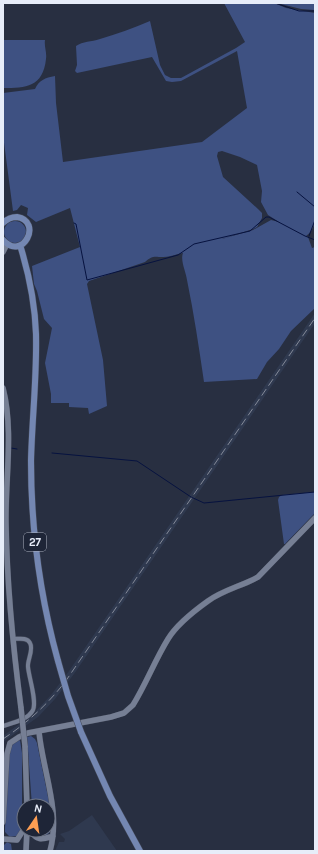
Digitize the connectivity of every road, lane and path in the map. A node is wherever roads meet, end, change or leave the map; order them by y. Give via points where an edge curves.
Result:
1 (4, 220) edge
2 (5, 242) edge
3 (20, 245) junction
4 (3, 252) edge
5 (3, 388) edge
6 (315, 518) edge
7 (13, 638) junction
8 (3, 726) edge
9 (39, 732) junction
10 (27, 798) edge
11 (50, 798) edge
12 (3, 822) edge
13 (17, 838) edge
14 (27, 838) edge
15 (53, 838) edge
16 (3, 839) edge
17 (26, 851) edge
18 (50, 851) edge
19 (140, 851) edge

1 - 3 main road via 19,218 28,226 29,236 26,242
2 - 3 main road via 13,246
2 - 4 main road
3 - 19 main road, 27, bridge via 30,285 36,334 31,462 34,532 44,602 58,661 81,732 110,796
5 - 7 main road via 9,430 6,543
6 - 9 main road via 258,577 213,598 177,627 133,705 124,713
7 - 8 street via 25,639 31,645 28,666 34,705 30,714
7 - 10 main road, bridge via 25,746
9 - 11 main road
9 - 12 main road via 28,733 9,745
13 - 16 main road
14 - 17 main road
15 - 18 main road

